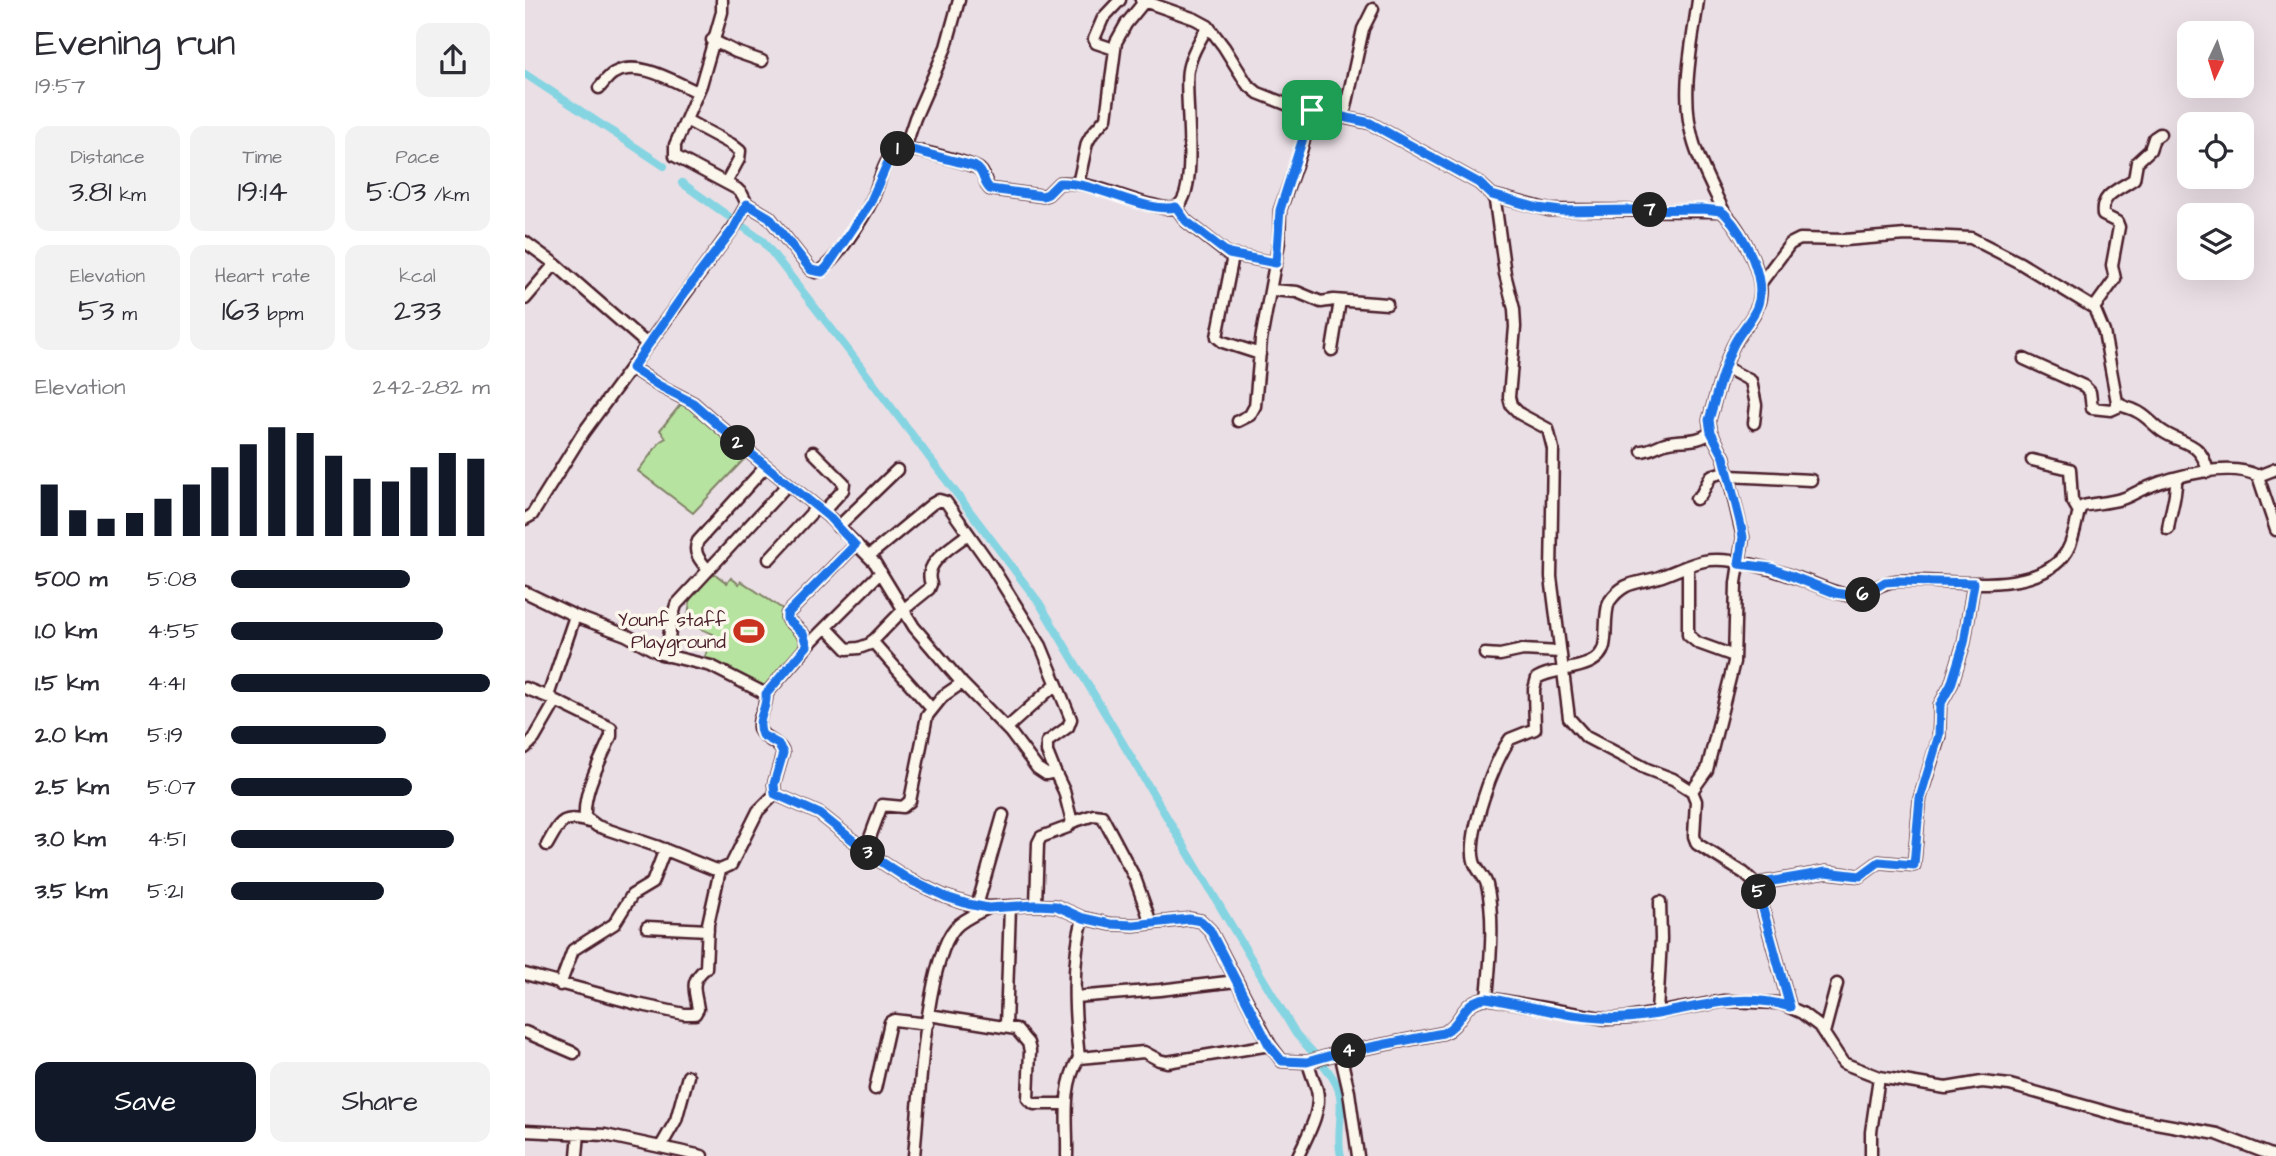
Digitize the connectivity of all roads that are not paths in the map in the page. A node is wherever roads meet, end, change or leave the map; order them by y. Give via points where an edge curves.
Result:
1 (722, 0) edge
2 (959, 0) edge
3 (1120, 0) edge
4 (1698, 0) edge
5 (1142, 1) edge
6 (1373, 9) dead end
7 (1208, 26) junction
8 (712, 40) junction
9 (1114, 49) junction
10 (762, 61) dead end
11 (599, 88) dead end
12 (698, 92) junction
13 (1312, 110) junction
14 (1344, 116) junction
15 (686, 120) junction
16 (2160, 134) dead end
17 (905, 148) junction
18 (726, 183) junction
19 (1077, 184) junction
20 (1492, 195) junction
21 (1176, 207) junction
22 (745, 208) junction
23 (1725, 214) junction
24 (525, 243) edge
25 (1233, 256) junction
26 (1276, 263) junction
27 (555, 264) junction
28 (1760, 284) junction
29 (1271, 290) junction
30 (525, 299) edge
31 (1340, 301) junction
32 (1387, 304) dead end
33 (2094, 308) junction
34 (648, 345) junction
35 (1332, 350) dead end
36 (1260, 354) junction
37 (2024, 359) dead end
38 (1725, 367) junction
39 (632, 368) junction
40 (2120, 406) junction
41 (1238, 421) dead end
42 (1754, 423) dead end
43 (1711, 432) junction
44 (1642, 451) dead end
45 (813, 452) dead end
46 (2032, 460) dead end
47 (766, 466) junction
48 (2276, 469) edge
49 (897, 470) dead end
50 (2208, 472) junction
51 (1728, 474) junction
52 (2258, 477) junction
53 (2176, 479) junction
54 (1811, 480) dead end
55 (788, 484) junction
56 (1696, 499) dead end
57 (820, 510) junction
58 (2079, 512) junction
59 (525, 519) edge
60 (838, 527) junction
61 (2168, 529) dead end
62 (2276, 530) edge
63 (968, 534) junction
64 (855, 545) junction
65 (869, 556) junction
66 (769, 559) dead end
67 (1739, 564) junction
68 (1688, 566) junction
69 (708, 570) junction
70 (881, 572) junction
71 (1974, 583) junction
72 (525, 592) edge
73 (903, 610) junction
74 (575, 617) junction
75 (826, 627) junction
76 (872, 641) junction
77 (807, 646) junction
78 (1560, 652) junction
79 (1485, 654) dead end
80 (667, 656) junction
81 (1734, 656) junction
82 (1561, 669) junction
83 (963, 683) junction
84 (1056, 684) junction
85 (525, 688) edge
86 (766, 694) junction
87 (552, 698) junction
88 (932, 709) junction
89 (1007, 729) junction
90 (525, 748) edge
91 (1055, 772) junction
92 (1692, 791) junction
93 (775, 794) junction
94 (1003, 816) dead end
95 (590, 822) junction
96 (1072, 822) junction
97 (547, 845) dead end
98 (665, 849) junction
99 (865, 851) junction
100 (720, 870) junction
101 (1756, 884) junction
102 (1660, 902) dead end
103 (1036, 905) junction
104 (1010, 906) junction
105 (983, 907) junction
106 (1083, 918) junction
107 (1151, 923) junction
108 (647, 926) dead end
109 (708, 930) junction
110 (525, 974) edge
111 (1236, 981) junction
112 (1837, 984) dead end
113 (560, 985) junction
114 (1075, 997) junction
115 (1487, 998) junction
116 (1790, 1007) junction
117 (1657, 1013) junction
118 (928, 1020) junction
119 (1006, 1026) junction
120 (525, 1032) edge
121 (1824, 1033) junction
122 (1269, 1045) junction
123 (575, 1053) dead end
124 (1337, 1053) junction
125 (1079, 1058) junction
126 (1311, 1061) junction
127 (688, 1076) dead end
128 (1879, 1077) junction
129 (875, 1089) dead end
130 (1066, 1104) junction
131 (525, 1132) edge
132 (579, 1133) junction
133 (661, 1146) junction
134 (577, 1156) edge
135 (702, 1156) edge
136 (914, 1156) edge
137 (1067, 1156) edge
138 (1298, 1156) edge
139 (1358, 1156) edge
140 (1871, 1156) edge
141 (2274, 1156) edge

1 - 8 street
2 - 17 street via 946,47
3 - 9 street via 1103,18 1094,39
4 - 23 street via 1688,66 1691,127 1702,165
5 - 7 street
5 - 9 street
6 - 14 street via 1363,29
7 - 13 street via 1258,93
7 - 21 street via 1188,69 1187,193
8 - 10 street
8 - 12 street
9 - 19 street via 1106,118 1087,144
11 - 12 street via 612,74 629,67
12 - 15 street
13 - 14 street
13 - 26 street via 1280,210
14 - 20 street via 1378,127 1479,183
15 - 18 street via 675,156
15 - 18 street via 740,151
16 - 33 street via 2137,162 2134,179 2103,203 2102,215 2119,227 2112,265 2115,279
17 - 19 street via 974,166 990,189 1043,196 1059,183
17 - 22 street via 891,155 870,203 822,272 811,270 769,217
18 - 22 street via 743,194
19 - 21 street via 1137,202
20 - 23 street via 1549,210 1703,209
20 - 78 street via 1515,319 1509,397 1515,411 1548,429 1553,449 1551,577
21 - 25 street via 1186,221
22 - 34 street
23 - 28 street via 1758,271
24 - 27 street
25 - 26 street
25 - 36 street via 1217,337
26 - 29 street
27 - 30 street
27 - 34 street
28 - 33 street via 1790,244 1800,239 1965,237 1999,251
28 - 38 street via 1757,307
29 - 31 street via 1297,292 1321,302
29 - 36 street
31 - 32 street
31 - 35 street
33 - 40 street via 2104,332 2113,391
34 - 39 street
36 - 41 street via 1255,406
37 - 40 street via 2084,386 2092,408
38 - 42 street via 1751,381
38 - 43 street via 1709,420
39 - 47 street via 693,403
39 - 59 street
40 - 50 street via 2137,411 2167,434 2194,446 2203,454
43 - 44 street via 1700,440 1664,443
43 - 51 street
45 - 57 street via 844,483 843,490
46 - 58 street via 2070,469 2072,500
47 - 55 street
47 - 69 street via 698,541 697,555
48 - 52 street
49 - 60 street
50 - 52 street via 2233,470
50 - 53 street
51 - 54 street
51 - 56 street via 1711,476
51 - 67 street via 1743,537
52 - 62 street
53 - 58 street via 2117,500 2086,505
53 - 61 street
55 - 57 street
55 - 69 street
57 - 60 street
57 - 66 street
58 - 71 street via 2067,551 2050,567 2020,578
60 - 64 street
63 - 65 street via 946,502 939,500
63 - 73 street via 936,560 928,573 931,586
63 - 84 street via 1041,646
64 - 65 street
64 - 77 street via 787,614
65 - 70 street
67 - 68 street via 1713,560
67 - 71 street via 1771,568 1835,593 1856,596 1885,582
67 - 81 street
68 - 81 street via 1690,638
68 - 82 street via 1633,583 1611,598 1601,654 1589,663
69 - 80 street via 676,606
70 - 73 street
70 - 75 street
71 - 101 street via 1961,653 1940,705 1939,735 1920,798 1914,865 1879,862 1860,876 1826,872
72 - 74 street
73 - 76 street
73 - 83 street
74 - 80 street via 627,635
74 - 87 street
75 - 76 street via 847,649 865,647
75 - 77 street
76 - 88 street
77 - 86 street
78 - 79 street
78 - 82 street
80 - 86 street via 711,666
81 - 92 street via 1707,770
82 - 92 street via 1567,711 1580,733
82 - 115 street via 1537,678 1535,729 1510,739 1484,792 1473,850 1474,863 1487,886 1491,945
83 - 88 street
83 - 89 street
84 - 89 street
84 - 91 street via 1071,719 1068,727 1047,742
85 - 87 street
86 - 93 street via 760,731 783,753
87 - 90 street via 534,739
87 - 95 street via 612,730 584,808
88 - 99 street via 910,801 903,807 882,805
89 - 91 street via 1037,768 1046,774
91 - 96 street
92 - 101 street via 1697,844
93 - 99 street via 820,814
93 - 100 street via 758,811 731,865
94 - 105 street
95 - 97 street via 567,819
95 - 98 street
96 - 103 street via 1041,836
96 - 107 street via 1098,814 1105,820 1135,878
98 - 100 street
98 - 113 street via 652,883 632,895 614,924 573,950
99 - 105 street via 908,879 946,897
100 - 109 street
101 - 116 street
102 - 117 street
103 - 104 street
103 - 106 street via 1066,909
104 - 105 street
104 - 119 street
105 - 118 street via 957,926 945,944
106 - 107 street via 1110,924
106 - 114 street
107 - 111 street via 1201,921
108 - 109 street
109 - 113 street via 706,968 697,975 694,987 695,1014
110 - 113 street
111 - 114 street
111 - 122 street
112 - 121 street
114 - 125 street
115 - 117 street via 1607,1019
115 - 124 street via 1471,1002 1443,1033
116 - 117 street via 1734,1000
116 - 121 street
118 - 119 street
118 - 129 street via 890,1022
118 - 136 street
119 - 130 street via 1016,1029 1029,1046 1030,1103
120 - 123 street
121 - 128 street via 1843,1063
122 - 125 street via 1167,1062 1144,1052
122 - 126 street via 1282,1061
124 - 126 street
124 - 139 street via 1349,1092
125 - 130 street via 1070,1076
126 - 138 street via 1318,1101
127 - 133 street via 676,1119
128 - 140 street
128 - 141 street via 1946,1088 1982,1082 2010,1085 2129,1118 2217,1134
130 - 137 street
131 - 132 street
132 - 133 street
132 - 134 street
133 - 135 street

